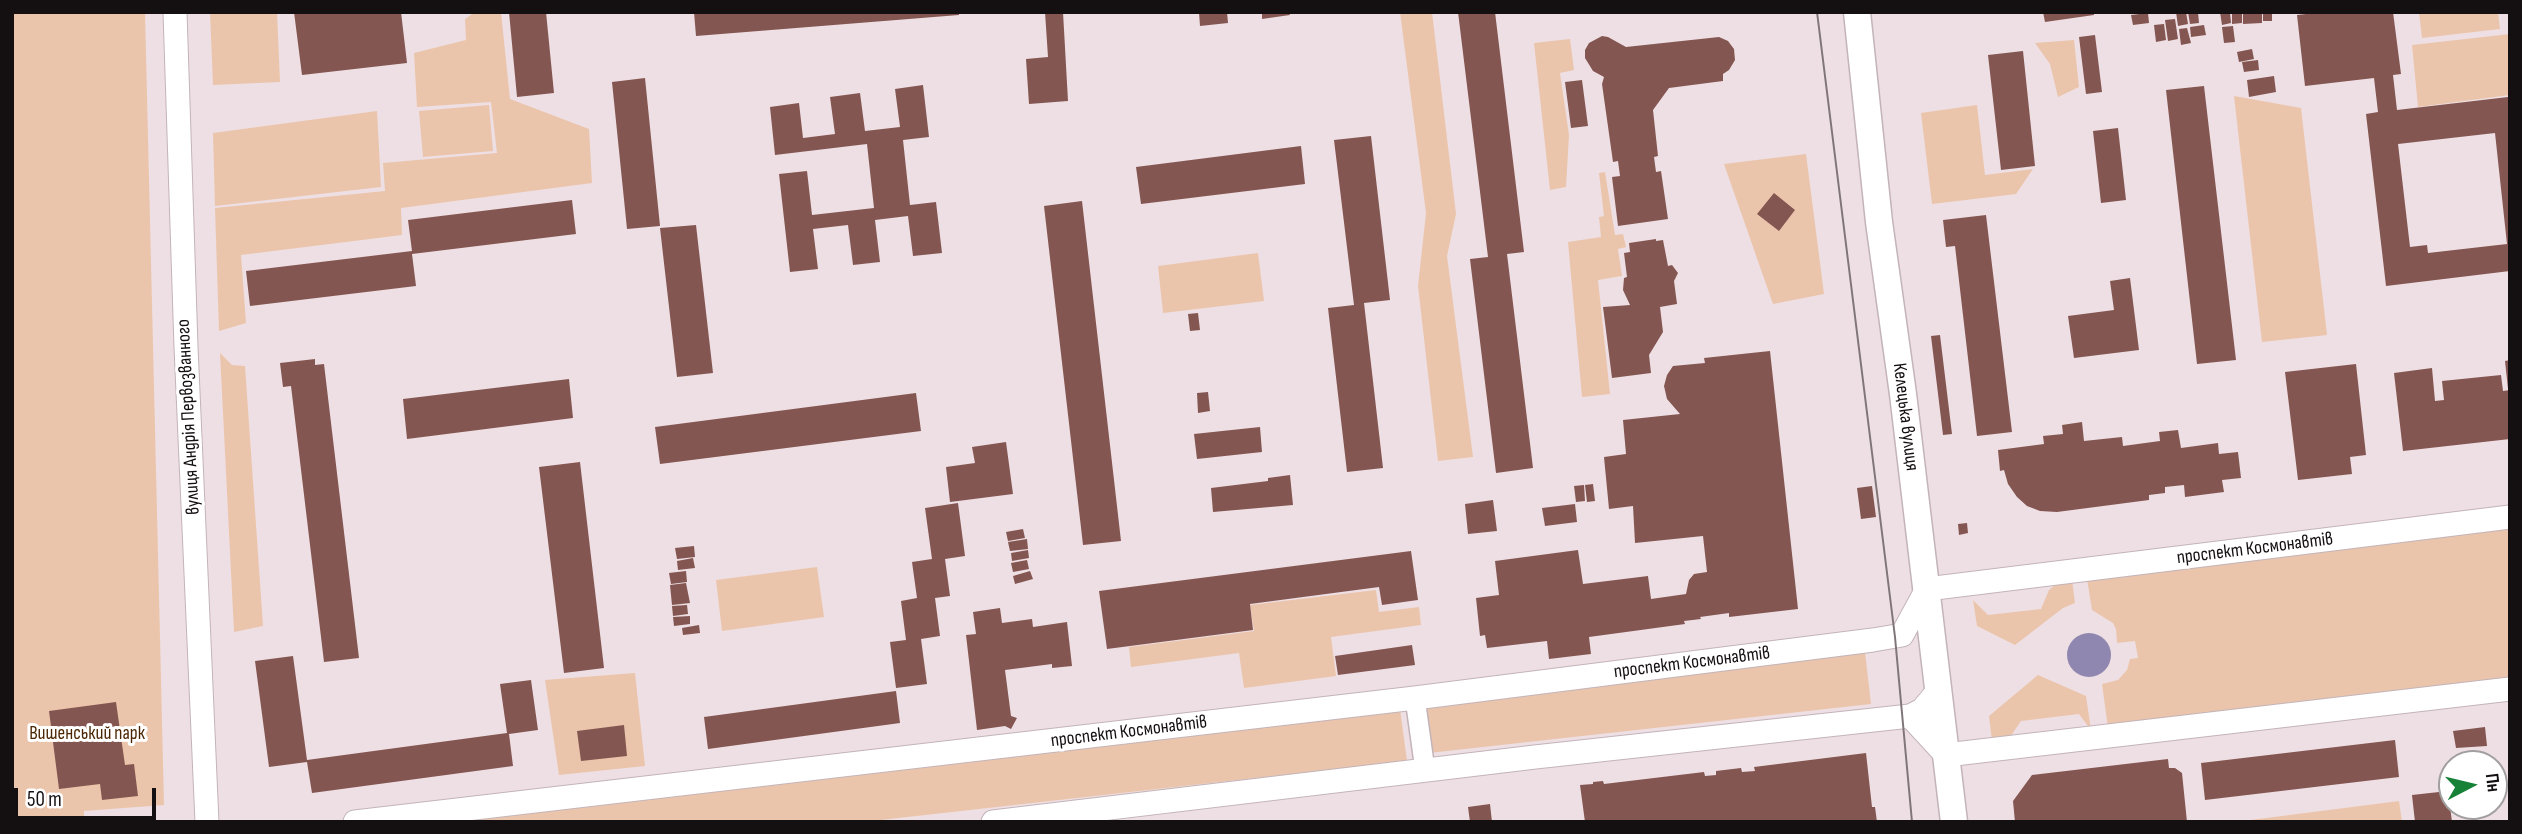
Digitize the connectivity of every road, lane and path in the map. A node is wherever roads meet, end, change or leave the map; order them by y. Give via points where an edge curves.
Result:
1 (175, 12) edge
2 (1857, 12) edge
3 (2510, 517) edge
4 (1927, 589) junction
5 (1902, 635) junction
6 (1934, 654) junction
7 (2510, 690) edge
8 (1938, 691) junction
9 (1415, 698) junction
10 (1910, 716) junction
11 (1946, 755) junction
12 (1424, 770) junction
13 (207, 822) edge
14 (355, 822) edge
15 (993, 822) edge
16 (1954, 822) edge

1 - 13 street, вулиця Андрія Первозванного
2 - 4 main road, Келецька вулиця
3 - 4 street, проспект Космонавтів
4 - 5 street
4 - 6 main road, Келецька вулиця
5 - 6 street via 1913,634
5 - 9 street, проспект Космонавтів
6 - 8 main road, Келецька вулиця
7 - 11 street
8 - 10 street via 1922,710
8 - 11 main road, Келецька вулиця
9 - 12 street
9 - 14 street, проспект Космонавтів
10 - 11 street
10 - 12 street
11 - 16 main road, Келецька вулиця
12 - 15 street

